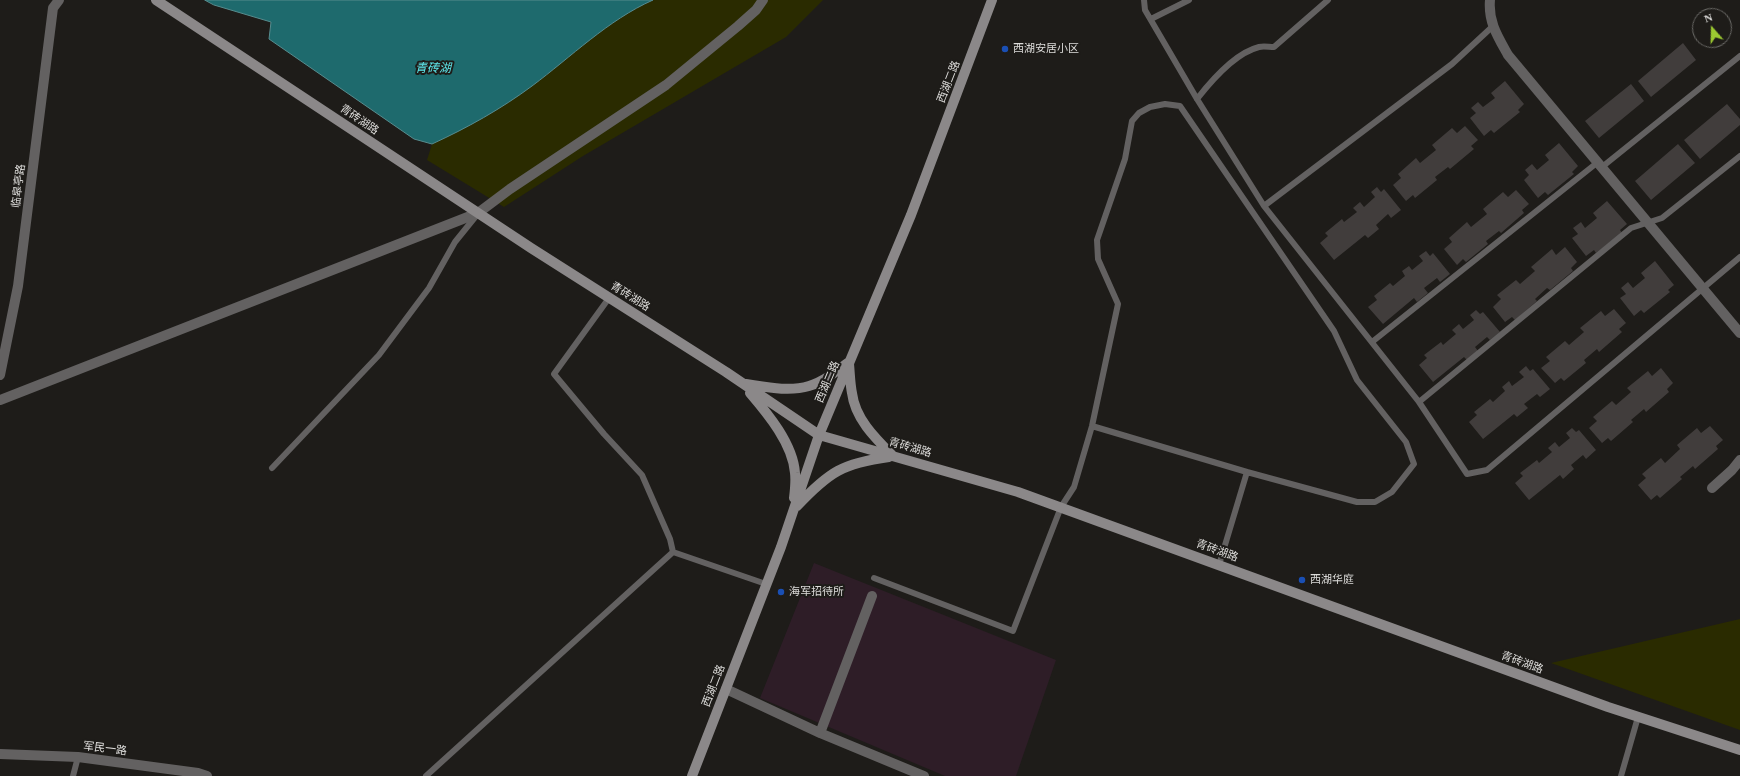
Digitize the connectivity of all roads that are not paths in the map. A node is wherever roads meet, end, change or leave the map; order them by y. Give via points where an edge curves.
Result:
1 (59, 0) edge
2 (156, 0) edge
3 (763, 0) edge
4 (992, 0) edge
5 (1144, 0) edge
6 (1189, 0) edge
7 (1328, 0) edge
8 (1490, 0) edge
9 (1150, 19) junction
10 (1492, 26) junction
11 (1740, 56) edge
12 (1197, 99) junction
13 (1740, 156) edge
14 (1600, 165) junction
15 (1264, 206) junction
16 (478, 213) junction
17 (1648, 222) junction
18 (1740, 257) edge
19 (1704, 288) junction
20 (609, 298) junction
21 (1740, 333) edge
22 (1372, 342) junction
23 (849, 362) junction
24 (0, 376) edge
25 (743, 383) junction
26 (0, 400) edge
27 (1419, 402) junction
28 (1092, 426) junction
29 (819, 434) junction
30 (893, 456) junction
31 (1740, 460) edge
32 (272, 468) dead end
33 (1248, 472) junction
34 (1712, 488) dead end
35 (1060, 507) junction
36 (794, 508) junction
37 (673, 552) junction
38 (1219, 565) junction
39 (874, 578) dead end
40 (766, 584) junction
41 (872, 596) dead end
42 (726, 689) junction
43 (1638, 717) junction
44 (820, 733) junction
45 (1740, 750) edge
46 (0, 754) edge
47 (78, 757) junction
48 (73, 776) edge
49 (207, 776) edge
50 (426, 776) edge
51 (692, 776) edge
52 (924, 776) edge
53 (1621, 776) edge

1 - 24 street, 临皋亭路 via 53,8 18,286
2 - 16 main road, 青砖湖路
3 - 16 street via 738,26 666,85
4 - 23 main road, 西湖二路 via 911,215
5 - 9 lane via 1145,10
6 - 9 lane
7 - 12 lane via 1274,47 1260,47 1246,52 1212,80
8 - 10 street
9 - 12 lane
10 - 14 street via 1508,55
10 - 15 lane via 1452,64
11 - 14 lane
12 - 15 lane
13 - 17 lane via 1662,218
14 - 17 street
14 - 22 lane
15 - 22 lane
16 - 20 main road, 青砖湖路
16 - 26 street
16 - 32 lane via 455,242 430,288 379,355
17 - 19 street
17 - 27 lane via 1631,228
18 - 19 lane
19 - 21 street
19 - 27 lane via 1487,470 1467,474
20 - 25 main road, 青砖湖路
20 - 37 lane via 554,374 642,475 670,539
22 - 27 lane
23 - 25 main road via 809,386 780,389
23 - 29 main road, 西湖二路
23 - 30 main road via 852,394 859,416 873,436
25 - 29 main road, 青砖湖路
25 - 36 main road via 771,418 787,444 795,472
28 - 33 lane
28 - 33 lane via 1118,304 1098,259 1098,240 1125,159 1132,121 1139,113 1150,107 1165,104 1180,106 1334,331 1357,380 1406,442 1414,464 1392,492 1376,502 1357,502
28 - 35 lane via 1074,487
29 - 30 main road, 青砖湖路
29 - 36 main road, 西湖二路
30 - 35 main road, 青砖湖路 via 1018,492
30 - 36 main road via 865,460 841,468 817,484
31 - 34 street
33 - 38 lane
35 - 38 main road, 青砖湖路
35 - 39 lane via 1013,632
36 - 40 main road, 西湖二路
37 - 40 lane
37 - 50 lane
38 - 43 main road, 青砖湖路
40 - 42 main road, 西湖二路
41 - 44 street
42 - 44 street
42 - 51 main road, 西湖二路
43 - 45 main road, 青砖湖路
43 - 53 lane
44 - 52 street
46 - 47 street, 军民一路
47 - 48 lane
47 - 49 street, 军民一路

